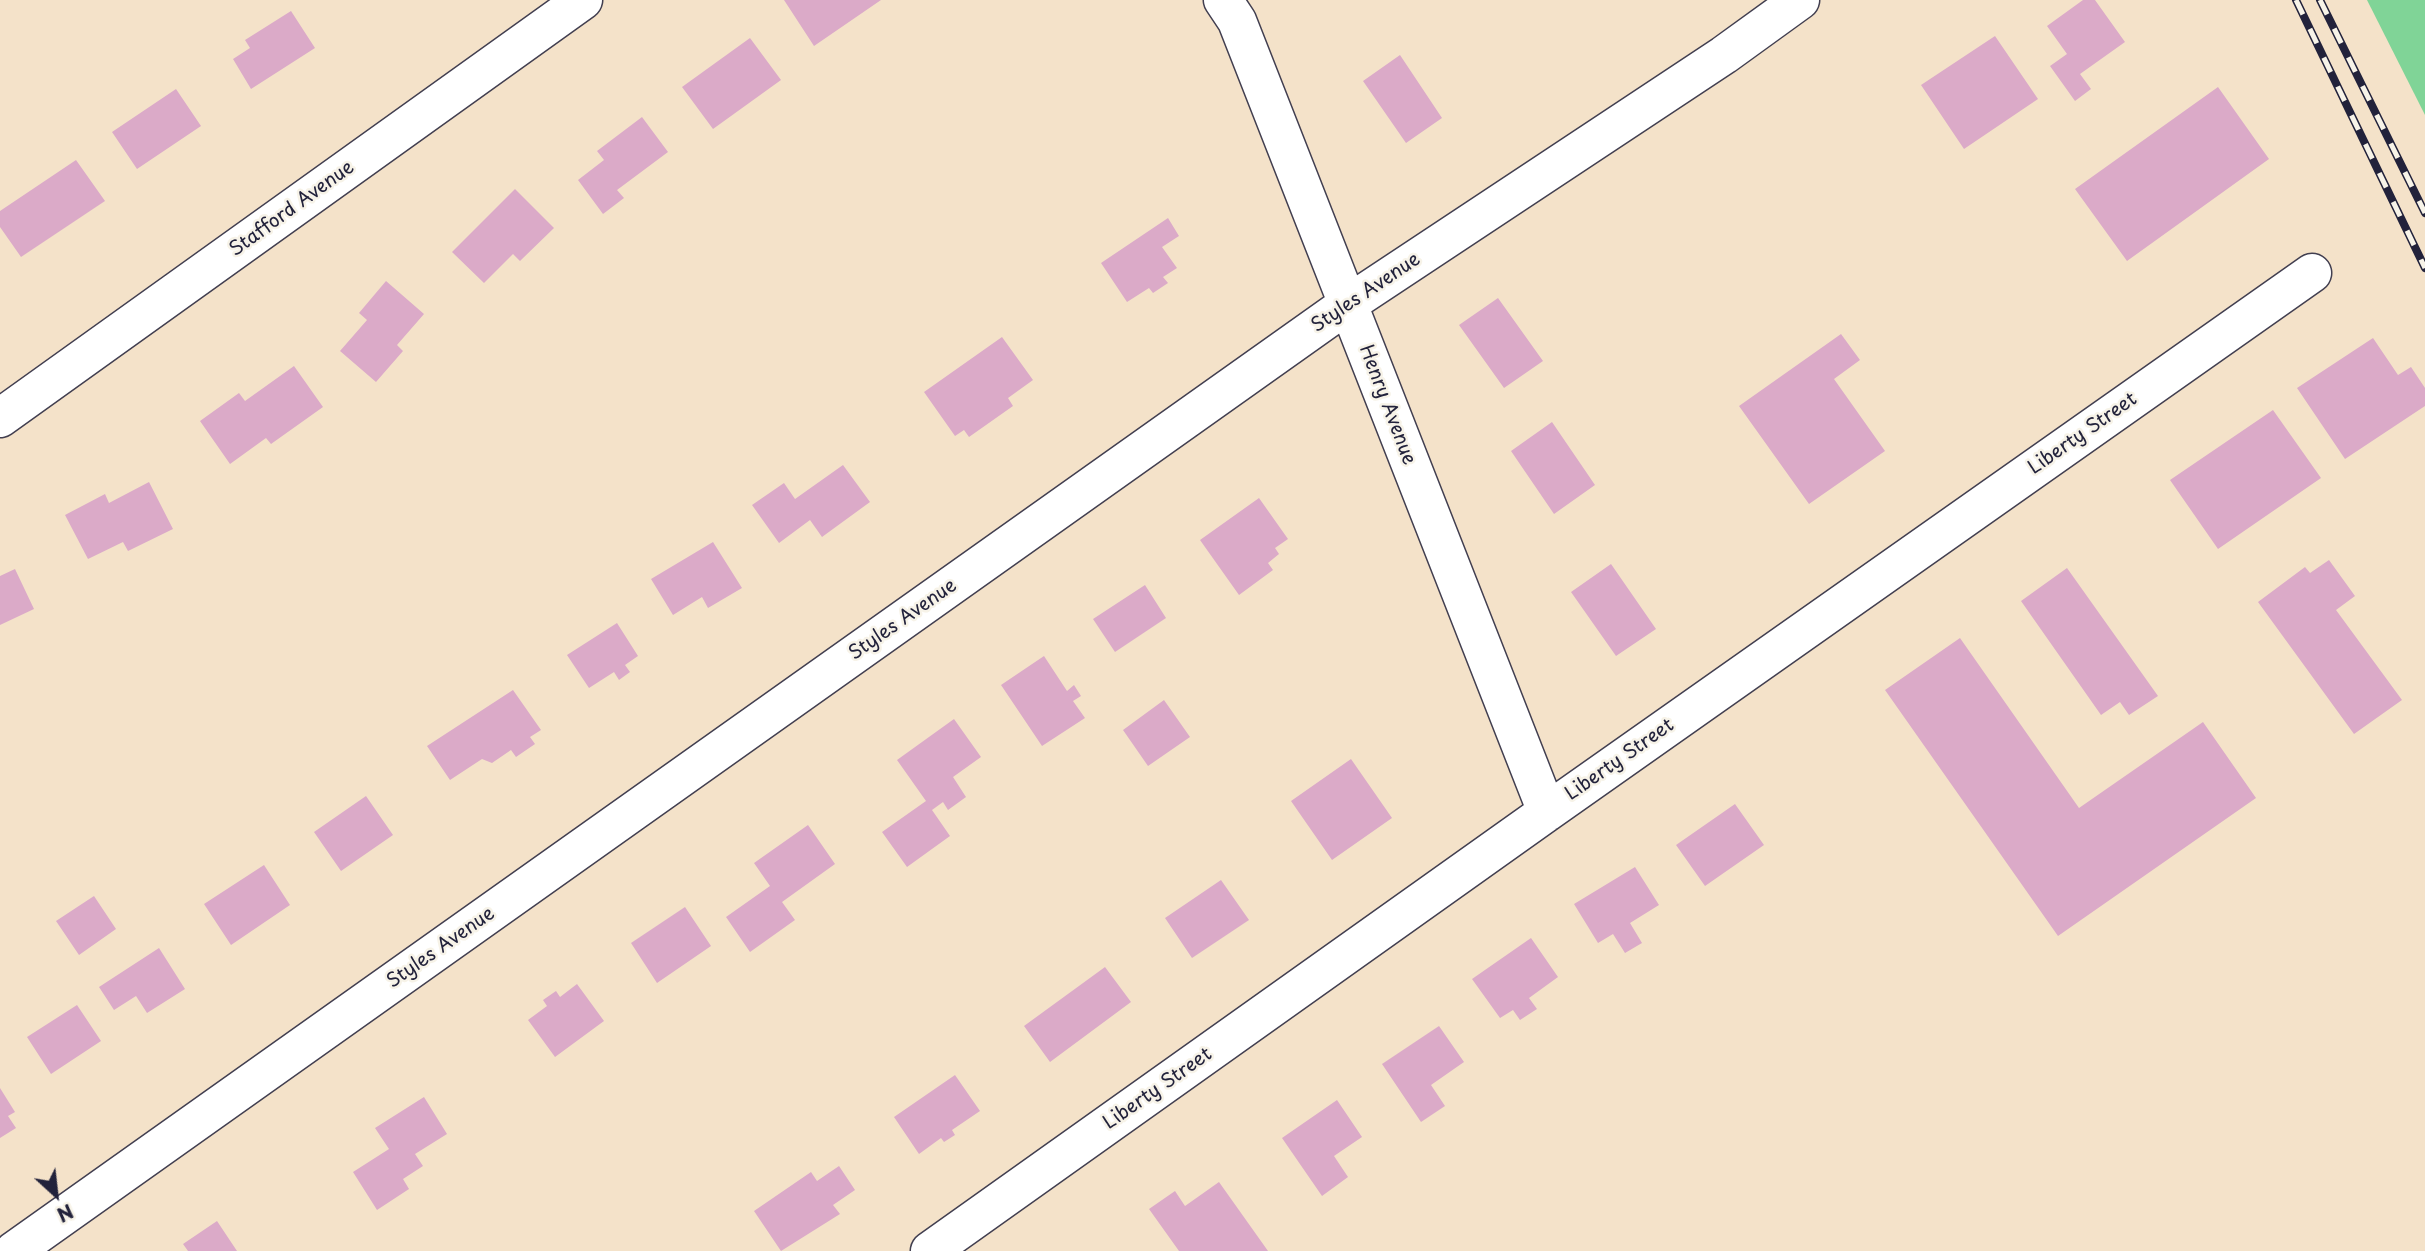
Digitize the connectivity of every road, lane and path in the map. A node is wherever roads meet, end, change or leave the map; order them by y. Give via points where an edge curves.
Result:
1 (583, 0) edge
2 (1223, 0) edge
3 (1800, 0) edge
4 (2312, 273) dead end
5 (1348, 304) junction
6 (0, 418) edge
7 (1546, 812) junction
8 (14, 1251) edge
9 (930, 1251) edge

1 - 6 street, Stafford Avenue
2 - 5 street, Henry Avenue via 1237,20
3 - 5 street, Styles Avenue
4 - 7 street, Liberty Street
5 - 7 street, Henry Avenue
5 - 8 street, Styles Avenue
7 - 9 street, Liberty Street

